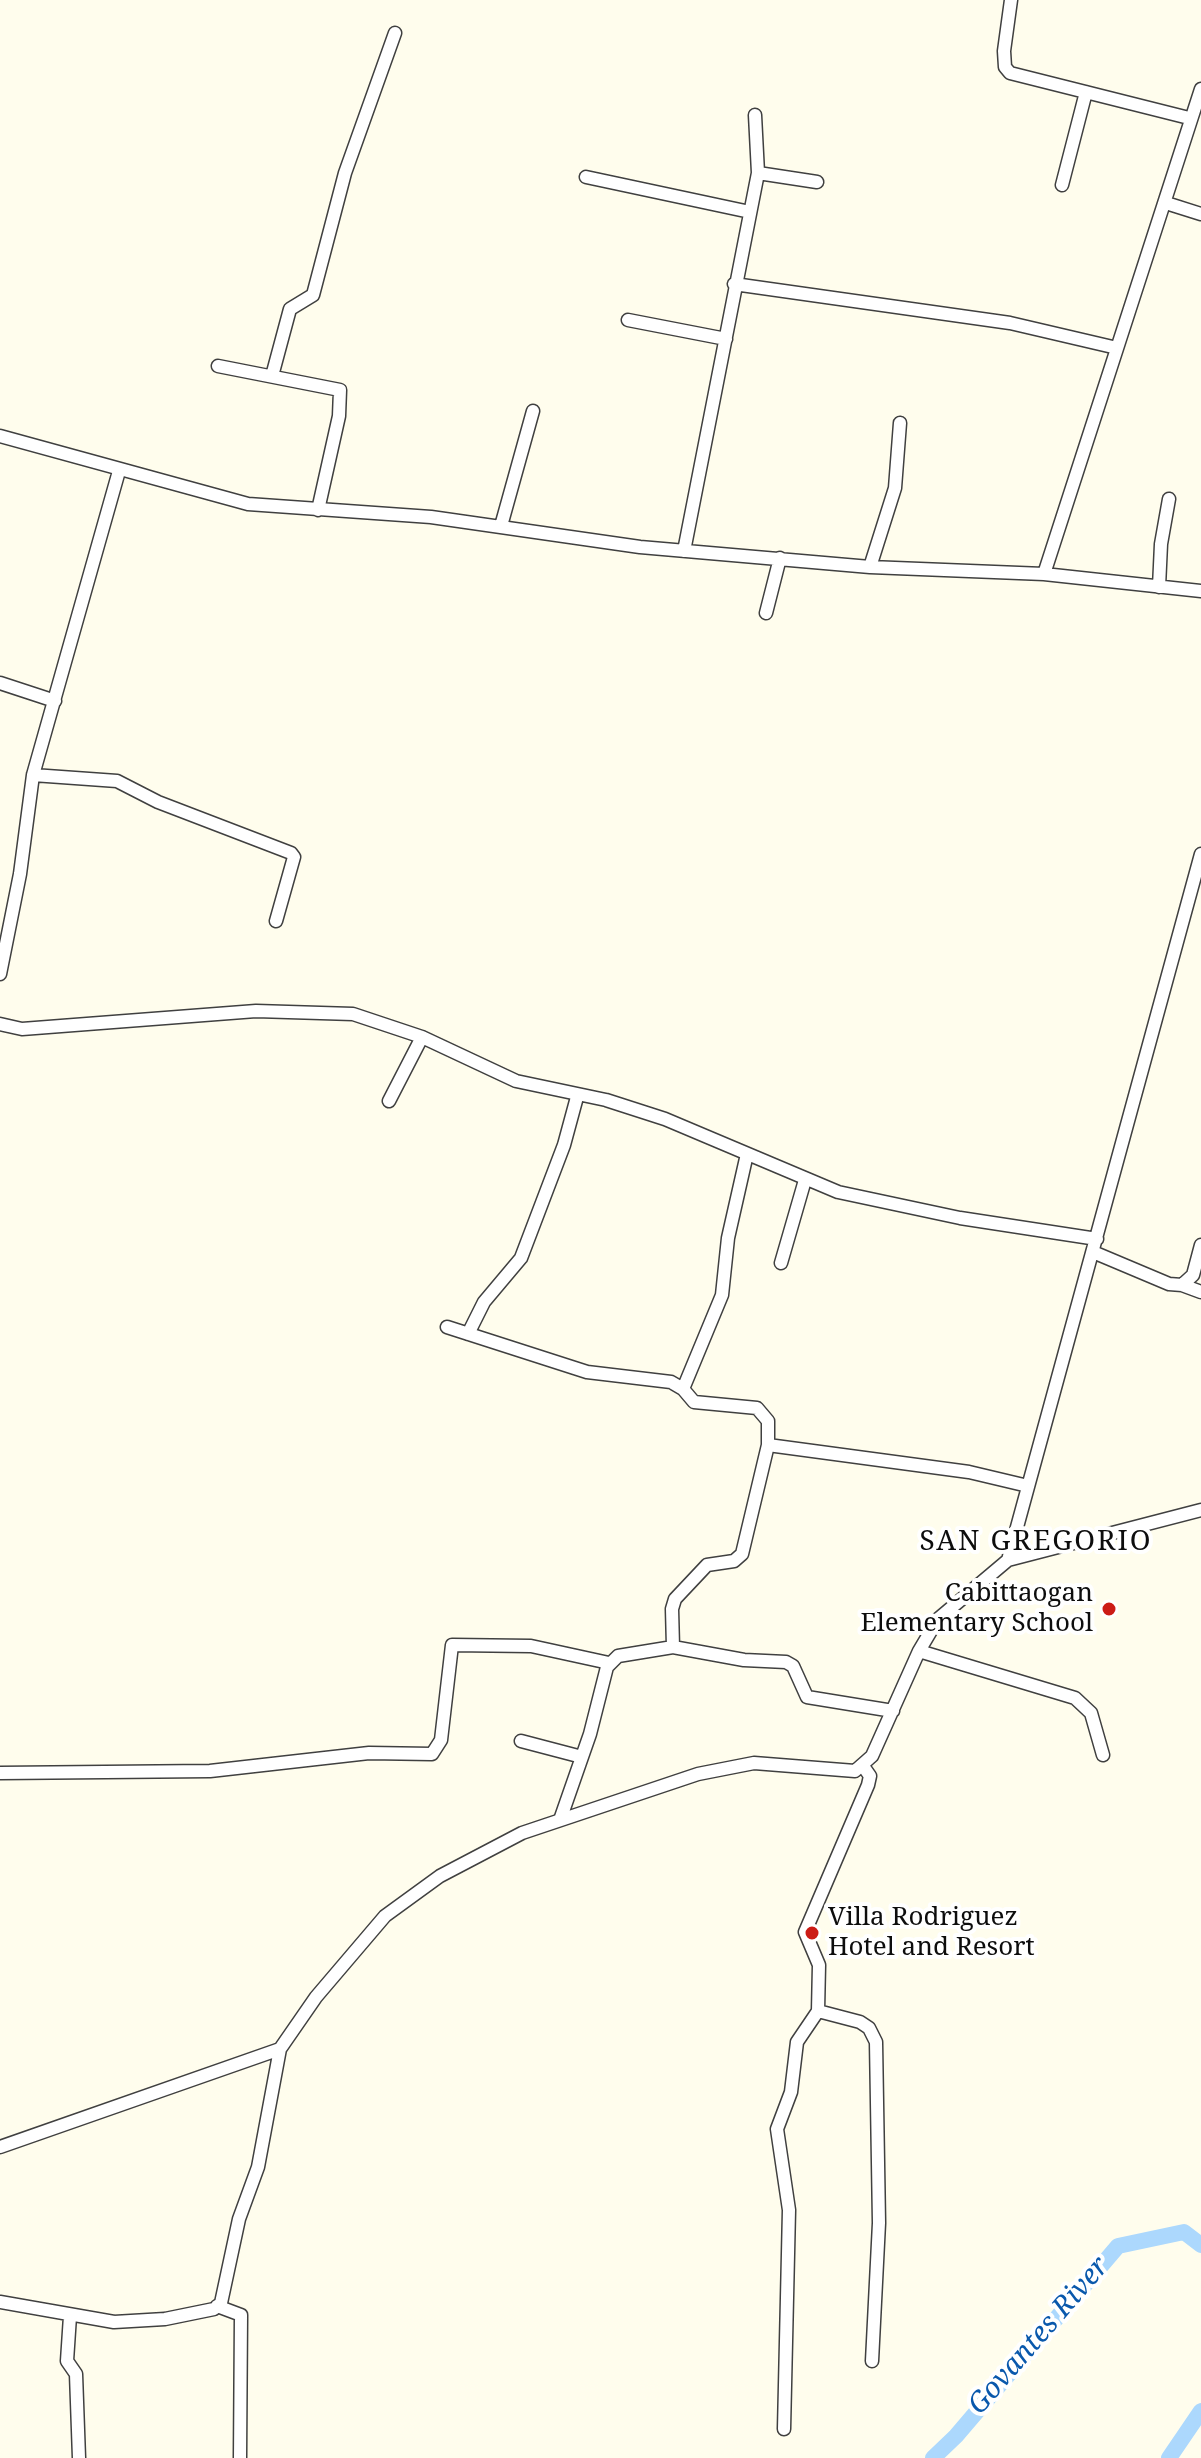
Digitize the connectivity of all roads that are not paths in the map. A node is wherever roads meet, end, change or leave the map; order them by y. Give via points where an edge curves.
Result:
1 (1011, 0) edge
2 (395, 33) dead end
3 (1086, 92) junction
4 (1200, 96) edge
5 (755, 115) dead end
6 (1189, 118) junction
7 (758, 173) junction
8 (586, 177) dead end
9 (817, 182) dead end
10 (1062, 185) dead end
11 (1166, 203) junction
12 (750, 212) junction
13 (1201, 214) edge
14 (734, 284) junction
15 (628, 320) dead end
16 (726, 339) junction
17 (1117, 348) junction
18 (218, 366) dead end
19 (272, 376) junction
20 (533, 411) dead end
21 (900, 423) dead end
22 (0, 436) edge
23 (119, 471) junction
24 (1169, 499) dead end
25 (318, 510) junction
26 (501, 526) junction
27 (684, 551) junction
28 (780, 558) junction
29 (870, 567) junction
30 (1044, 574) junction
31 (1159, 587) junction
32 (1201, 591) edge
33 (766, 613) dead end
34 (0, 683) edge
35 (55, 701) junction
36 (33, 775) junction
37 (1201, 858) edge
38 (276, 921) dead end
39 (0, 974) edge
40 (0, 1024) edge
41 (422, 1037) junction
42 (577, 1097) junction
43 (389, 1101) dead end
44 (747, 1154) junction
45 (805, 1180) junction
46 (1095, 1245) junction
47 (1201, 1245) edge
48 (781, 1263) dead end
49 (1182, 1285) junction
50 (1201, 1292) edge
51 (447, 1327) dead end
52 (468, 1334) junction
53 (683, 1389) junction
54 (768, 1445) junction
55 (1028, 1486) junction
56 (1201, 1510) edge
57 (1008, 1560) junction
58 (673, 1647) junction
59 (919, 1651) junction
60 (609, 1663) junction
61 (893, 1711) junction
62 (521, 1741) dead end
63 (1103, 1755) dead end
64 (582, 1757) junction
65 (863, 1766) junction
66 (0, 1773) edge
67 (560, 1820) junction
68 (818, 2011) junction
69 (280, 2049) junction
70 (0, 2147) edge
71 (0, 2302) edge
72 (217, 2306) junction
73 (70, 2316) junction
74 (872, 2361) dead end
75 (784, 2429) dead end
76 (79, 2458) edge
77 (240, 2458) edge

1 - 3 street via 1004,51 1007,70
2 - 19 street via 345,173 313,295 290,309
3 - 6 street
3 - 10 street
4 - 6 street
5 - 7 street
6 - 11 street
7 - 9 street
7 - 12 street
8 - 12 street
11 - 13 street
11 - 17 street
12 - 14 street
14 - 16 street
14 - 17 street via 1010,323
15 - 16 street
16 - 27 street
17 - 30 street
18 - 19 street
19 - 25 street via 340,390
20 - 26 street
21 - 29 street via 895,488
22 - 23 street
23 - 25 street via 221,499
23 - 35 street
24 - 31 street
25 - 26 street
26 - 27 street
27 - 28 street
28 - 29 street
28 - 33 street
29 - 30 street
30 - 31 street
31 - 32 street
34 - 35 street
35 - 36 street
36 - 38 street via 117,781 291,853
36 - 39 street
37 - 46 street
40 - 41 street via 22,1029 299,1009 353,1014
41 - 42 street via 516,1081
41 - 43 street
42 - 44 street via 644,1111
42 - 52 street via 521,1258 484,1302
44 - 45 street
44 - 53 street via 728,1238 722,1295
45 - 46 street via 861,1198
45 - 48 street
46 - 49 street via 1169,1284
46 - 55 street
47 - 49 street via 1193,1275
49 - 50 street
51 - 52 street
52 - 53 street via 587,1372 656,1379
53 - 54 street via 694,1402 762,1411 768,1421
54 - 55 street via 969,1472
54 - 58 street via 742,1554 734,1561 707,1565 675,1599
55 - 57 street
56 - 57 street
57 - 59 street via 947,1609
58 - 60 street via 618,1656
58 - 61 street via 786,1662 807,1697
59 - 61 street
59 - 63 street via 1075,1698 1091,1713
60 - 64 street
60 - 66 street via 531,1646 452,1645 441,1740 432,1754 359,1753 210,1771
61 - 65 street
62 - 64 street
64 - 67 street
65 - 67 street via 850,1772 777,1763 723,1767
65 - 68 street via 870,1776 868,1785 805,1932 819,1965
67 - 69 street via 474,1857 385,1916
68 - 74 street via 860,2022 876,2042 879,2223
68 - 75 street via 797,2042 791,2092 777,2129 789,2210
69 - 70 street
69 - 72 street via 258,2167
71 - 73 street
72 - 73 street via 165,2319 114,2322
72 - 77 street via 241,2315
73 - 76 street via 67,2361 76,2374

